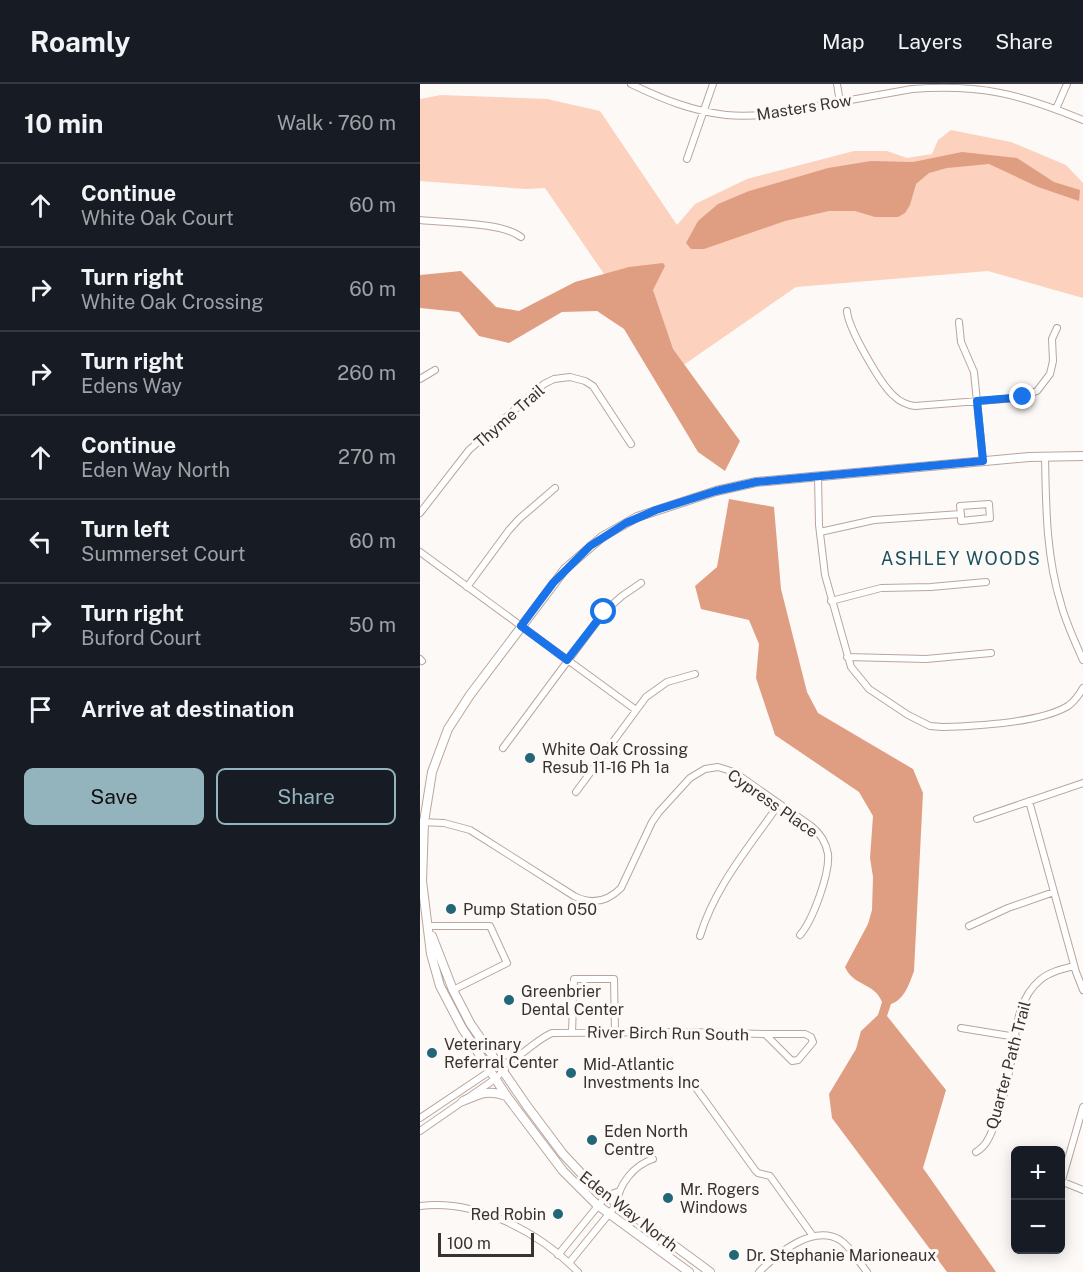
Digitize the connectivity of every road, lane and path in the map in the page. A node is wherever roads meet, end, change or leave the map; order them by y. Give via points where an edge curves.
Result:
1 (631, 84) edge
2 (713, 84) edge
3 (837, 84) edge
4 (1067, 84) edge
5 (975, 85) edge
6 (840, 102) junction
7 (1056, 109) junction
8 (704, 111) junction
9 (1083, 120) edge
10 (687, 159) dead end
11 (420, 220) edge
12 (521, 237) dead end
13 (847, 311) dead end
14 (959, 322) dead end
15 (1057, 328) dead end
16 (435, 370) dead end
17 (420, 379) edge
18 (977, 401) junction
19 (631, 444) dead end
20 (1045, 456) junction
21 (1083, 456) edge
22 (983, 461) junction
23 (818, 476) junction
24 (555, 488) dead end
25 (420, 513) edge
26 (961, 514) junction
27 (820, 532) junction
28 (420, 552) edge
29 (986, 582) dead end
30 (641, 583) dead end
31 (467, 587) junction
32 (831, 601) junction
33 (521, 626) junction
34 (991, 653) dead end
35 (847, 657) junction
36 (567, 660) junction
37 (1083, 660) edge
38 (695, 674) dead end
39 (1083, 688) edge
40 (636, 710) junction
41 (503, 748) dead end
42 (1083, 783) edge
43 (576, 792) dead end
44 (1029, 801) junction
45 (779, 804) junction
46 (977, 819) dead end
47 (422, 822) edge
48 (1054, 892) junction
49 (428, 926) junction
50 (969, 926) dead end
51 (800, 935) dead end
52 (700, 936) dead end
53 (1074, 966) junction
54 (453, 990) junction
55 (1083, 990) edge
56 (961, 1028) dead end
57 (572, 1032) junction
58 (615, 1032) junction
59 (765, 1034) junction
60 (1016, 1037) junction
61 (501, 1068) junction
62 (489, 1071) junction
63 (495, 1079) junction
64 (696, 1088) dead end
65 (506, 1096) junction
66 (463, 1101) junction
67 (1083, 1107) edge
68 (420, 1118) edge
69 (420, 1131) edge
70 (976, 1152) dead end
71 (653, 1159) dead end
72 (1065, 1174) edge
73 (1065, 1186) edge
74 (1083, 1190) edge
75 (617, 1192) junction
76 (606, 1196) junction
77 (616, 1204) junction
78 (598, 1205) junction
79 (420, 1206) edge
80 (609, 1214) junction
81 (813, 1236) junction
82 (558, 1255) junction
83 (568, 1263) junction
84 (578, 1272) edge
85 (689, 1272) edge
86 (710, 1272) edge
87 (759, 1272) edge
88 (867, 1272) edge

1 - 8 street, Masters Row via 672,103
2 - 8 street
3 - 6 street
4 - 7 street
5 - 6 street, Masters Row via 934,86
5 - 7 street, Masters Row
6 - 8 street, Masters Row via 761,115
7 - 9 street, Masters Row
8 - 10 street
11 - 12 street via 497,228
13 - 18 street via 854,337 894,396 905,404
14 - 18 street via 961,342 974,372
15 - 18 street via 1052,339 1052,367 1042,386 1023,397
16 - 17 street
18 - 22 street
19 - 25 street, Thyme Trail via 593,386 570,377 554,379 469,450
20 - 21 street
20 - 22 street
20 - 37 street via 1052,564 1061,604
22 - 23 street
23 - 27 street
23 - 33 street, Eden Way North via 756,482 638,517 602,537 565,569
24 - 31 street via 509,530
26 - 26 street via 961,521 990,518 989,504 960,506
26 - 27 street via 874,520
27 - 32 street
28 - 31 street
29 - 32 street via 881,588
30 - 36 street via 604,612
31 - 33 street
32 - 35 street
33 - 36 street
33 - 47 street, Eden Way North via 448,729 432,772
34 - 35 street via 926,659
35 - 39 street via 855,674 869,689 930,726 1028,720 1068,706
36 - 40 street
36 - 41 street
38 - 40 street via 657,687
40 - 43 street
42 - 44 street
44 - 46 street
44 - 48 street
45 - 47 street, Cypress Place via 734,772 718,767 698,772 655,818 621,888 594,902 574,896 470,830
45 - 51 street, Cypress Place via 816,830 828,855 814,913
45 - 52 street via 717,894
47 - 49 street, Eden Way North via 422,881
48 - 50 street
48 - 53 street
49 - 54 street, Eden Way North
49 - 54 street via 490,926 507,963
49 - 62 street, Eden Way North via 431,954 446,999
53 - 55 street
53 - 60 street, Quarter Path Trail via 1048,974 1031,989 1021,1007
54 - 61 street, Eden Way North
56 - 60 street
57 - 58 street, River Birch Run South
57 - 58 street via 574,979 594,978 614,979
57 - 61 street, River Birch Run South via 544,1037
58 - 59 street, River Birch Run South
59 - 59 street, River Birch Run South via 792,1061 798,1060 813,1042 805,1034
60 - 70 street, Quarter Path Trail via 997,1118 987,1142
61 - 62 street
61 - 63 street
61 - 76 street, Eden Way North via 563,1154
62 - 63 street, Eden Way North
62 - 68 street
63 - 65 street, Eden Way North
63 - 66 street
64 - 81 street via 757,1172 770,1176
65 - 66 street via 482,1092
65 - 78 street, Eden Way North via 548,1154
66 - 69 street
67 - 72 street
71 - 75 street via 637,1168
73 - 74 street
75 - 76 street
75 - 77 street
76 - 77 street, Eden Way North
76 - 78 street
77 - 80 street
77 - 86 street, Eden Way North
78 - 80 street, Eden Way North
78 - 82 street
79 - 82 street via 450,1205 496,1218 534,1236
80 - 83 street
80 - 85 street, Eden Way North
81 - 87 street via 800,1241
81 - 88 street via 830,1236 840,1241
82 - 83 street
83 - 84 street

